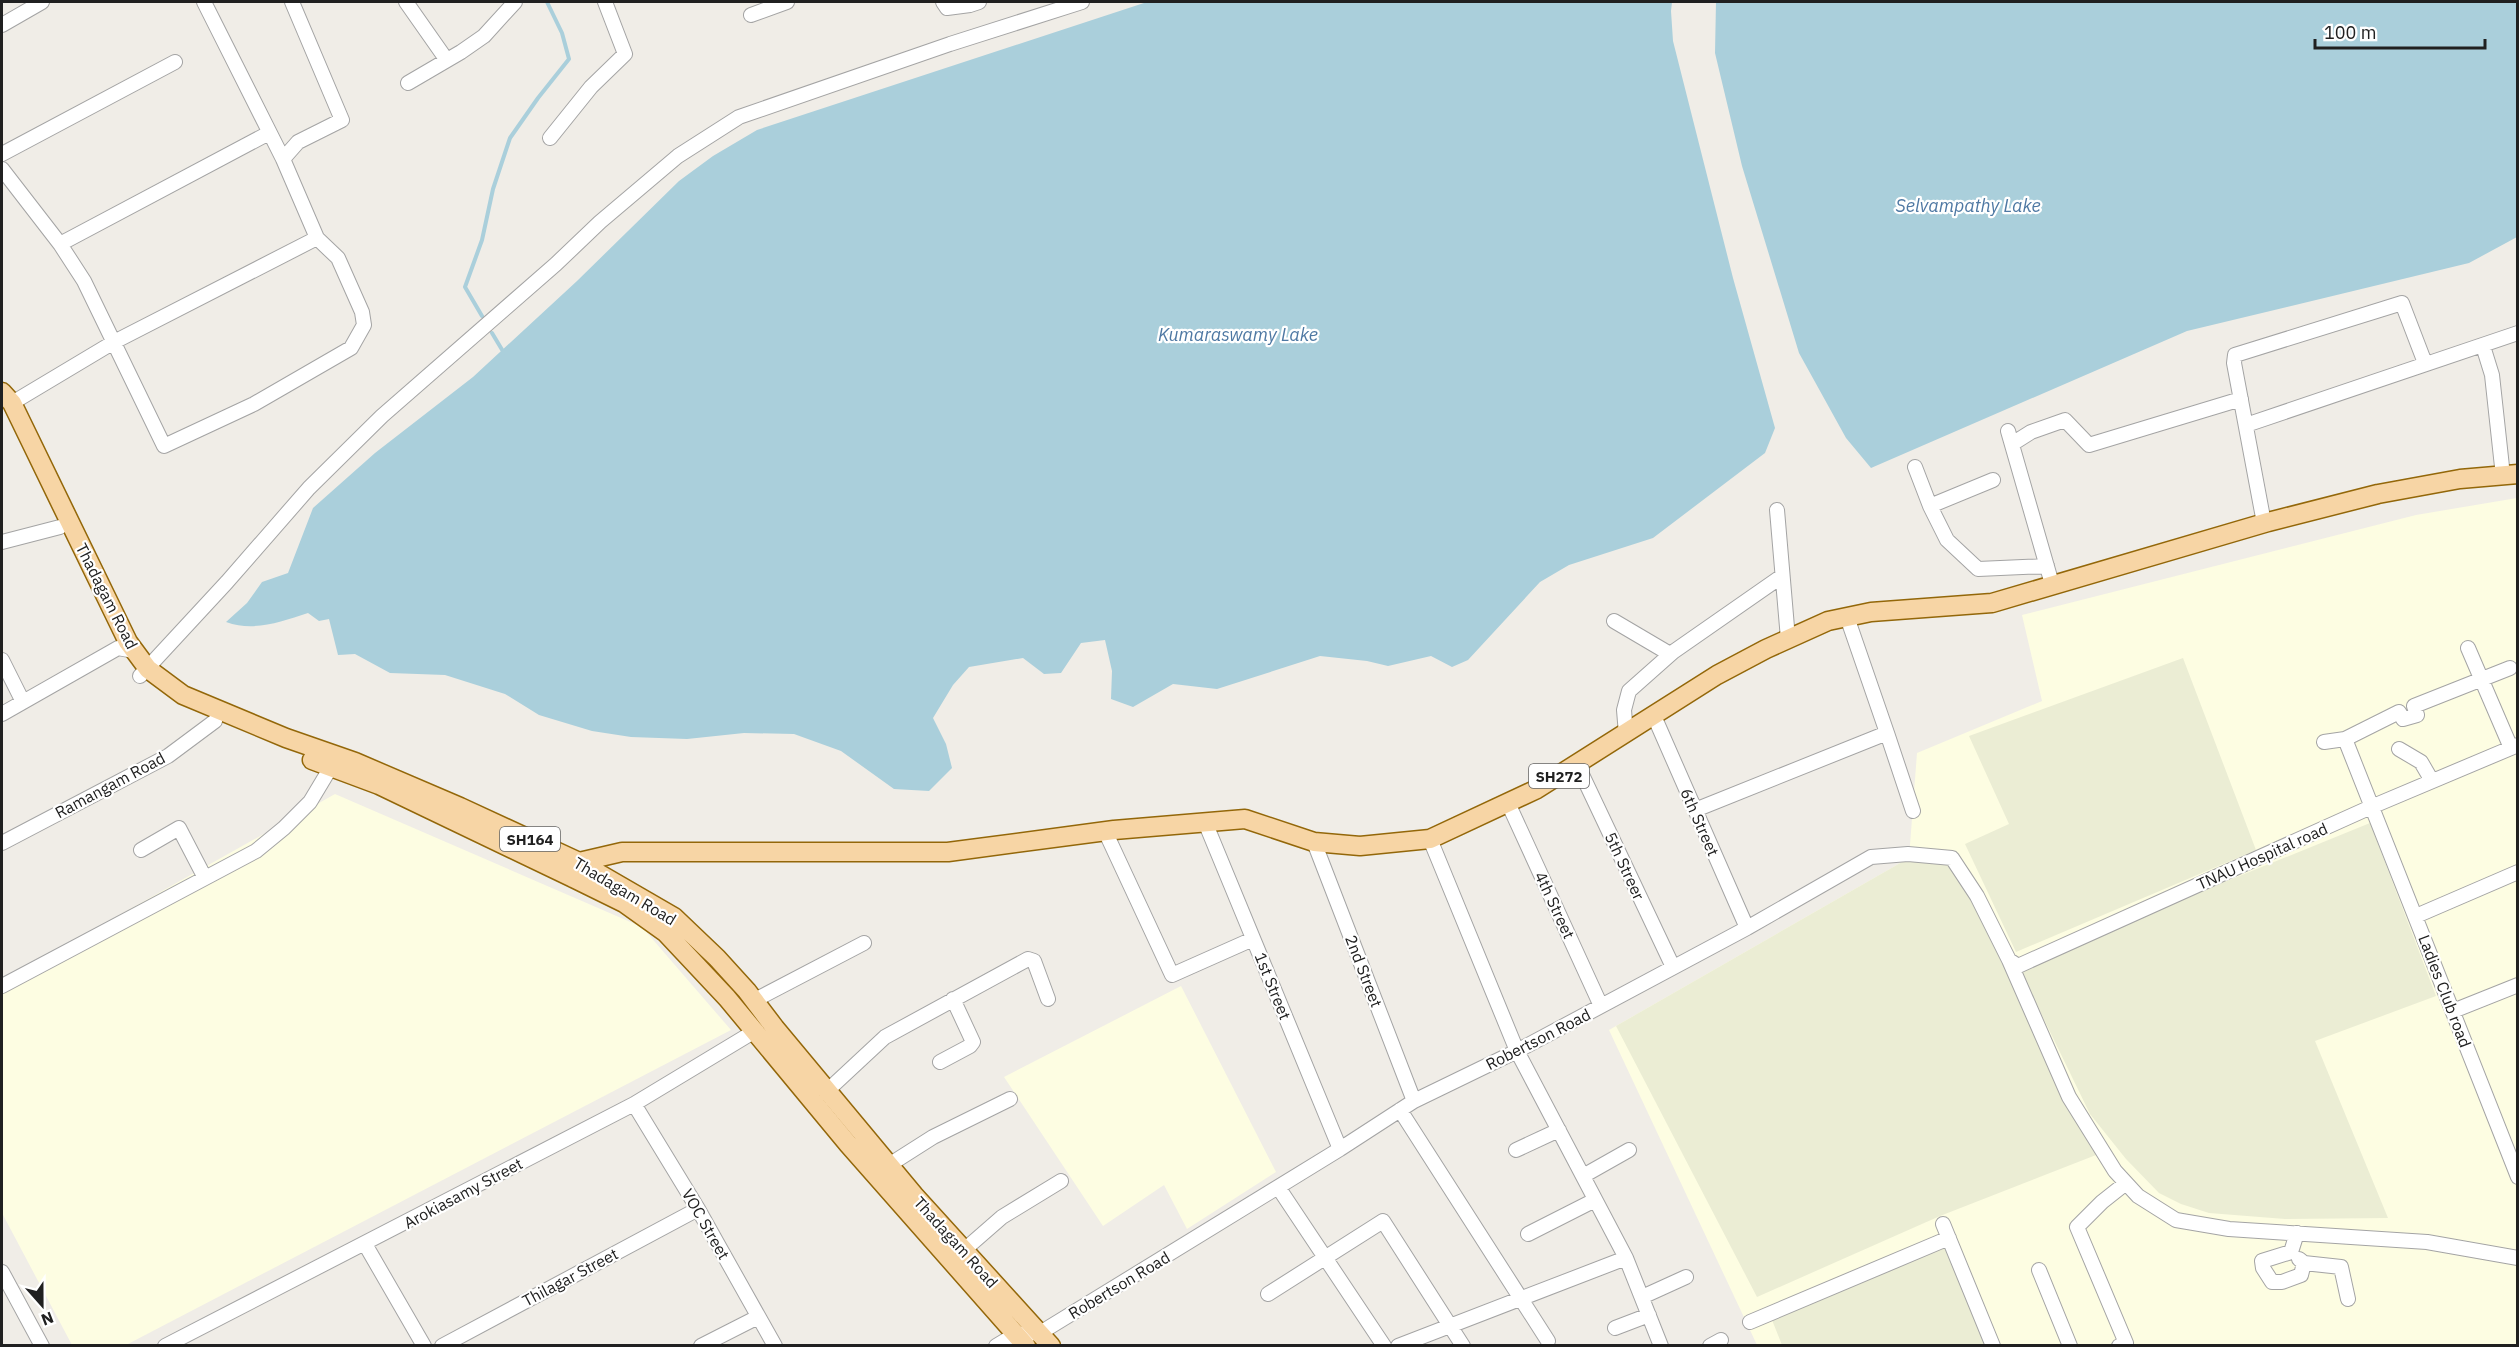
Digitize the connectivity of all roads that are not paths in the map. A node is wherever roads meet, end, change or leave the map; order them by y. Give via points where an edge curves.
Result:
1 (42, 2) edge
2 (204, 2) edge
3 (292, 2) edge
4 (406, 2) edge
5 (515, 2) edge
6 (605, 2) edge
7 (787, 2) edge
8 (943, 2) edge
9 (979, 2) edge
10 (1082, 2) edge
11 (751, 15) dead end
12 (2, 25) edge
13 (446, 59) junction
14 (175, 62) dead end
15 (408, 83) dead end
16 (269, 133) junction
17 (550, 138) dead end
18 (2, 154) edge
19 (283, 159) junction
20 (2, 169) edge
21 (317, 238) junction
22 (60, 244) junction
23 (2517, 333) edge
24 (114, 342) junction
25 (2483, 346) junction
26 (2425, 363) junction
27 (2241, 399) junction
28 (5, 402) edge
29 (2246, 425) junction
30 (1915, 467) dead end
31 (2510, 475) edge
32 (1993, 480) dead end
33 (1930, 506) junction
34 (1777, 510) dead end
35 (2264, 523) junction
36 (60, 526) junction
37 (2, 542) edge
38 (2047, 566) junction
39 (1782, 576) junction
40 (2052, 584) junction
41 (1847, 617) junction
42 (1614, 621) dead end
43 (1788, 639) junction
44 (2468, 648) dead end
45 (126, 650) junction
46 (1670, 654) junction
47 (2, 660) edge
48 (2510, 668) dead end
49 (144, 672) junction
50 (2481, 680) junction
51 (23, 702) junction
52 (2, 714) edge
53 (1654, 716) junction
54 (215, 721) junction
55 (1626, 734) junction
56 (1887, 734) junction
57 (2346, 739) junction
58 (2324, 742) dead end
59 (2514, 747) edge
60 (2399, 749) dead end
61 (1577, 764) junction
62 (331, 767) junction
63 (2432, 781) junction
64 (1508, 803) junction
65 (2371, 807) junction
66 (1695, 810) junction
67 (1913, 811) dead end
68 (1205, 822) junction
69 (1105, 831) junction
70 (1430, 839) junction
71 (1314, 842) junction
72 (2, 843) edge
73 (141, 850) dead end
74 (576, 870) junction
75 (2517, 872) edge
76 (205, 878) junction
77 (2416, 916) junction
78 (1747, 928) junction
79 (1253, 939) junction
80 (864, 944) dead end
81 (2009, 960) junction
82 (1672, 967) junction
83 (2517, 985) edge
84 (2, 987) edge
85 (953, 999) junction
86 (1048, 999) dead end
87 (754, 1000) junction
88 (1601, 1006) junction
89 (2453, 1011) junction
90 (755, 1031) junction
91 (1517, 1051) junction
92 (940, 1062) dead end
93 (827, 1091) junction
94 (1010, 1099) dead end
95 (1414, 1101) junction
96 (634, 1104) junction
97 (1400, 1110) junction
98 (1559, 1130) junction
99 (1340, 1149) junction
100 (1516, 1150) dead end
101 (1629, 1150) dead end
102 (2515, 1161) edge
103 (889, 1165) junction
104 (1583, 1176) junction
105 (2517, 1177) edge
106 (1061, 1181) dead end
107 (2126, 1183) junction
108 (1278, 1187) junction
109 (1595, 1200) junction
110 (698, 1209) junction
111 (1943, 1224) dead end
112 (2297, 1233) junction
113 (1528, 1234) dead end
114 (1949, 1238) junction
115 (365, 1244) junction
116 (963, 1251) junction
117 (2290, 1252) junction
118 (1325, 1257) junction
119 (1626, 1258) junction
120 (2517, 1258) edge
121 (2304, 1263) junction
122 (2038, 1270) dead end
123 (2, 1272) edge
124 (1686, 1277) dead end
125 (1268, 1294) dead end
126 (1642, 1297) junction
127 (1523, 1299) junction
128 (2348, 1299) dead end
129 (1649, 1315) junction
130 (758, 1317) junction
131 (1750, 1322) dead end
132 (1451, 1325) junction
133 (1614, 1328) dead end
134 (1045, 1339) edge
135 (1021, 1340) edge
136 (1548, 1341) dead end
137 (42, 1346) edge
138 (165, 1346) edge
139 (424, 1346) edge
140 (442, 1346) edge
141 (701, 1346) edge
142 (775, 1346) edge
143 (996, 1346) edge
144 (1384, 1346) edge
145 (1398, 1346) edge
146 (1463, 1346) edge
147 (1661, 1346) edge
148 (1993, 1346) edge
149 (2070, 1346) edge
150 (2120, 1346) edge

1 - 12 street
2 - 16 street
3 - 19 street via 342,120 298,142
4 - 13 street
5 - 13 street via 484,36
6 - 17 street via 625,54 591,87
7 - 11 street
8 - 9 street via 947,8
10 - 49 street via 739,117 678,156 374,424 309,488
13 - 15 street
14 - 18 street
16 - 19 street
16 - 22 street
19 - 21 street
20 - 22 street
21 - 24 street
21 - 24 street via 338,258 364,324 351,348 254,404 164,446
22 - 24 street via 84,281
23 - 25 street
24 - 28 street
25 - 26 street
25 - 31 street
26 - 27 street via 2402,303 2235,355
26 - 29 street
27 - 29 street
27 - 38 street via 2089,445 2064,420 2010,437
28 - 36 main road, Thadagam Road / SH164
28 - 45 main road, Thadagam Road / SH164
29 - 35 street
30 - 33 street
31 - 35 main road, SH272 via 2460,479 2378,494
32 - 33 street
33 - 38 street via 1947,540 1978,569
34 - 39 street
35 - 40 main road, SH272
36 - 37 street
36 - 45 main road, Thadagam Road / SH164
38 - 40 street
39 - 43 street
39 - 46 street
40 - 41 main road, SH272 via 1992,603
41 - 43 main road, SH272
41 - 56 street
42 - 46 street
43 - 53 main road, SH272 via 1717,675
44 - 50 street
45 - 49 main road, Thadagam Road / SH164
45 - 51 street
46 - 55 street via 1629,692 1624,710
47 - 51 street
48 - 50 street
49 - 54 main road, Thadagam Road / SH164 via 169,699
49 - 74 main road, Thadagam Road / SH164 via 183,695 460,807
50 - 57 street via 2414,706 2417,715 2403,719 2398,712
50 - 59 street
51 - 52 street
53 - 55 main road, SH272
53 - 66 street, 6th Street
54 - 62 main road, Thadagam Road / SH164
54 - 72 street, Ramangam Road via 168,756
55 - 61 main road, SH272
56 - 66 street
56 - 67 street
57 - 58 street
57 - 65 street, Ladies Club road
59 - 63 street, TNAU Hospital road
60 - 63 street via 2421,762
61 - 64 main road, SH272
61 - 82 street, 5th Streer
62 - 74 main road, Thadagam Road / SH164
62 - 76 street via 309,802 284,828 256,850
63 - 65 street, TNAU Hospital road
64 - 70 main road, SH272
64 - 88 street, 4th Street
65 - 77 street, Ladies Club road
65 - 81 street, TNAU Hospital road via 2018,966
66 - 78 street, 6th Street
68 - 69 main road, SH272
68 - 71 main road, SH272 via 1245,819
68 - 79 street, 1st Street
69 - 74 main road, SH272 via 948,852 622,852
69 - 79 street via 1172,975
70 - 71 main road, SH272 via 1360,846
70 - 91 street
71 - 95 street, 2nd Street
73 - 76 street via 179,828
74 - 87 main road, Thadagam Road / SH164 via 674,917
74 - 90 main road, Thadagam Road / SH164 via 666,933
75 - 77 street
76 - 84 street
77 - 89 street, Ladies Club road
78 - 81 street, Robertson Road via 1871,857 1908,854 1952,858 1977,896
78 - 82 street, Robertson Road
79 - 99 street, 1st Street
80 - 87 street
81 - 107 street via 2069,1097
82 - 88 street, Robertson Road
83 - 89 street
85 - 86 street via 1031,959
85 - 92 street via 973,1042
85 - 93 street via 885,1037
87 - 93 main road, Thadagam Road / SH164
88 - 91 street, Robertson Road
89 - 102 street, Ladies Club road
90 - 96 street, Arokiasamy Street
90 - 135 main road, Thadagam Road / SH164 via 848,1144
91 - 95 street, Robertson Road
91 - 98 street
93 - 103 main road, Thadagam Road / SH164
94 - 103 street via 933,1137
95 - 97 street, Robertson Road
96 - 110 street, VOC Street
96 - 115 street, Arokiasamy Street
97 - 99 street, Robertson Road
97 - 127 street
98 - 100 street
98 - 104 street
99 - 108 street, Robertson Road
101 - 104 street
102 - 105 street, Ladies Club road
103 - 116 main road, Thadagam Road / SH164
104 - 109 street
106 - 116 street via 1002,1217
107 - 112 street via 2138,1196 2176,1220 2229,1229
107 - 150 street via 2077,1227 2126,1343
108 - 118 street
108 - 134 street, Robertson Road
109 - 113 street
109 - 119 street
110 - 130 street, VOC Street
110 - 140 street, Thilagar Street
111 - 114 street
112 - 117 street
112 - 120 street via 2427,1242
114 - 131 street
114 - 148 street
115 - 138 street, Arokiasamy Street
115 - 139 street
116 - 134 main road, Thadagam Road / SH164
117 - 121 street
117 - 121 street via 2262,1261 2272,1282 2301,1275
118 - 125 street
118 - 132 street via 1383,1221
118 - 144 street
119 - 126 street
119 - 127 street
121 - 128 street via 2341,1267
122 - 149 street
123 - 137 street
124 - 126 street
126 - 129 street
127 - 132 street
127 - 136 street
129 - 133 street
129 - 147 street
130 - 141 street
130 - 142 street, VOC Street
132 - 145 street
132 - 146 street
134 - 135 street
135 - 143 street

